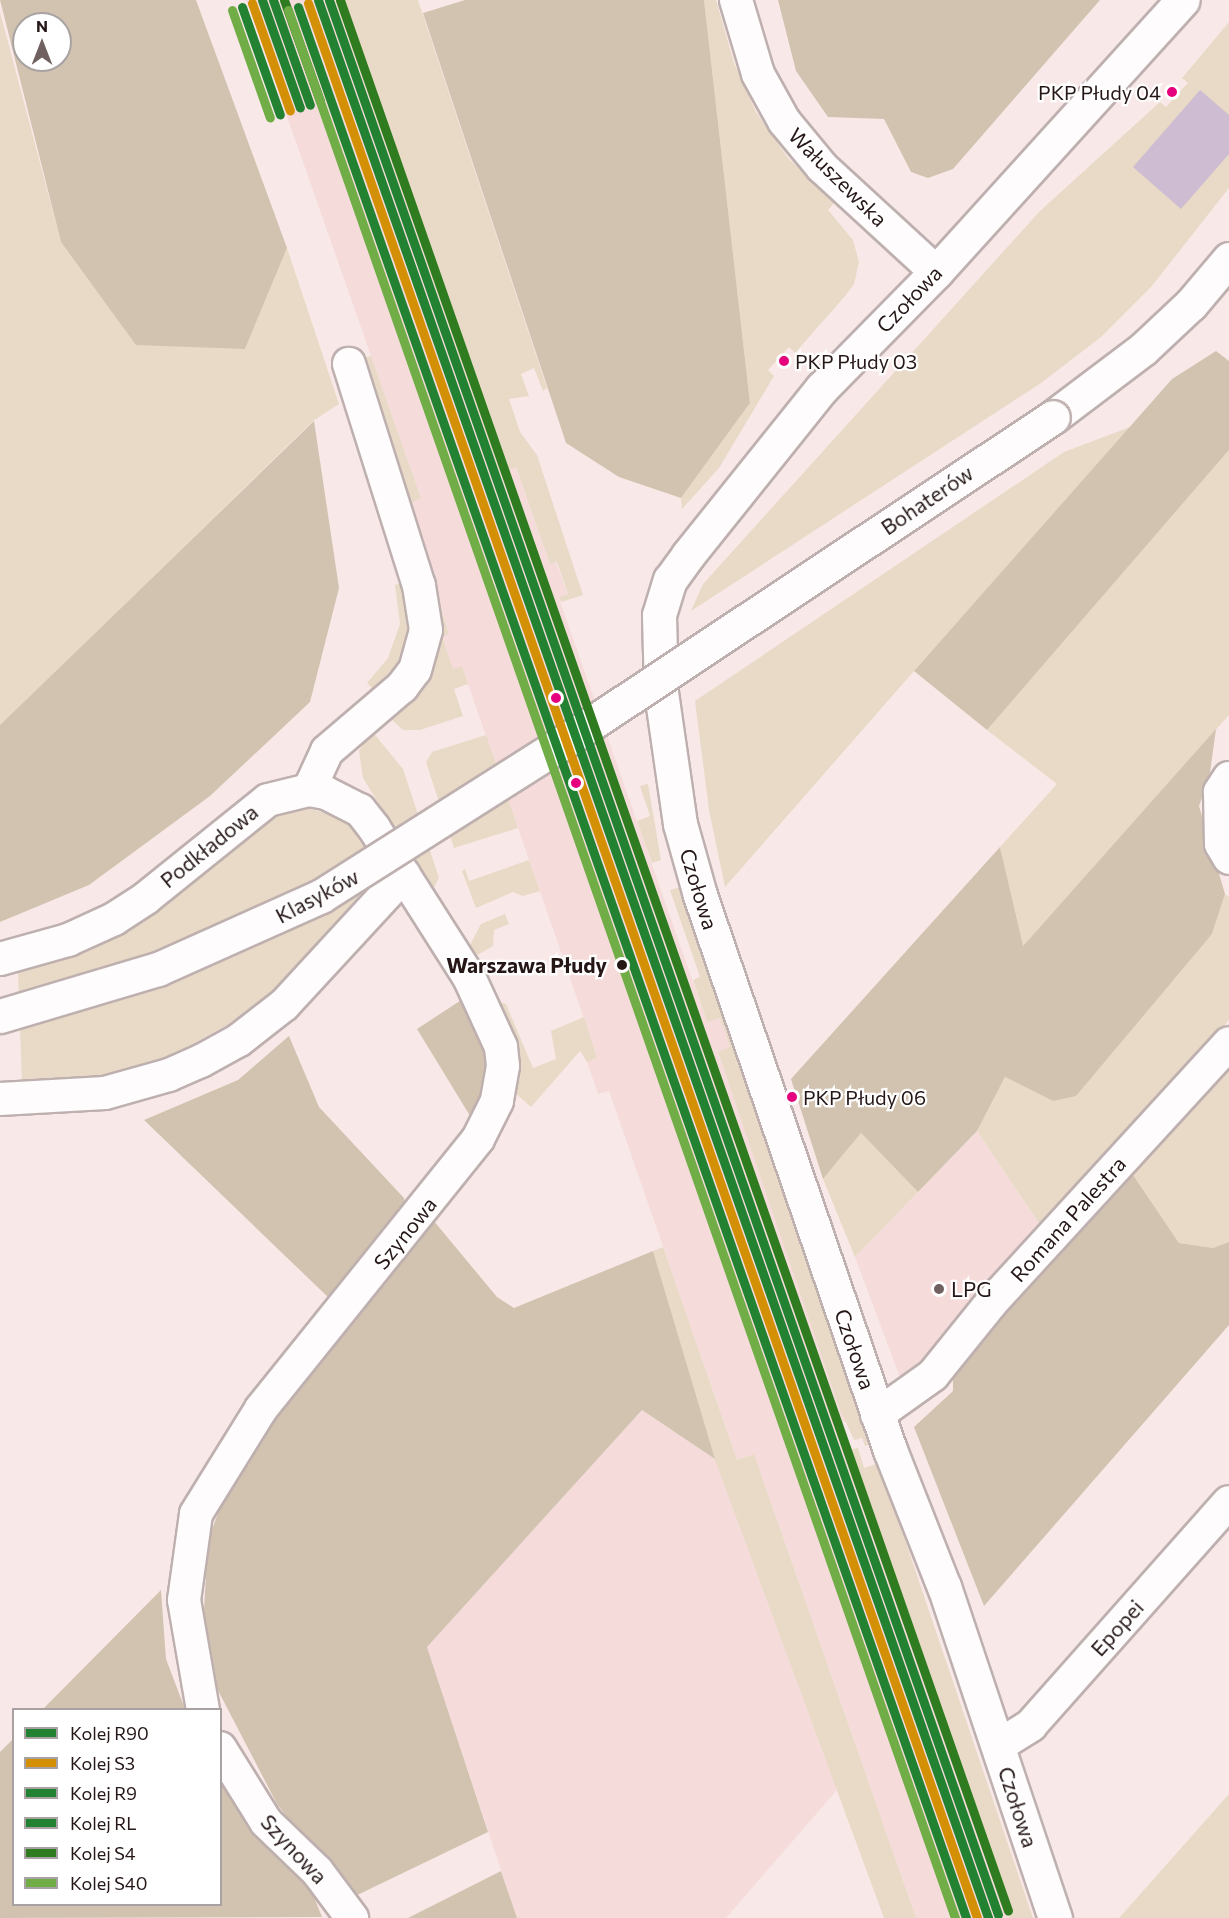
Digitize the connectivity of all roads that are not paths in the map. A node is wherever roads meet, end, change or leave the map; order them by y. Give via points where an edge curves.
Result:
1 (736, 0) edge
2 (1183, 0) edge
3 (1229, 259) edge
4 (936, 272) junction
5 (349, 364) dead end
6 (604, 715) joint
7 (1229, 778) edge
8 (309, 790) junction
9 (1229, 858) edge
10 (404, 875) junction
11 (0, 959) edge
12 (0, 1016) edge
13 (1229, 1043) edge
14 (0, 1100) edge
15 (878, 1415) junction
16 (1229, 1502) edge
17 (203, 1708) edge
18 (998, 1746) junction
19 (222, 1751) edge
20 (352, 1918) edge
21 (1055, 1918) edge

1 - 4 street, Wałuszewska via 758,74 784,121 822,167
2 - 4 street, Czołowa
3 - 6 street, Bohaterów, bridge via 1191,304 1143,349 1053,417
4 - 15 street, Czołowa via 822,388 755,468 670,580 659,615 661,692 688,858
5 - 8 street via 420,586 426,630 415,670 402,687 327,751
6 - 12 street, Klasyków, bridge via 371,866 301,906 158,969
7 - 9 street via 1220,792 1220,816 1221,844
8 - 10 street, Szynowa via 344,799 360,810
8 - 11 street, Podkładowa via 268,800 114,919 68,940
10 - 14 street via 284,1005 239,1040 169,1075 105,1093
10 - 17 street, Szynowa via 469,977 492,1024 503,1066 497,1101 464,1161 261,1409 196,1514 184,1600
13 - 15 street, Romana Palestra via 992,1302 933,1375
15 - 18 street, Czołowa via 944,1587
16 - 18 street, Epopei via 1031,1725
18 - 21 street, Czołowa
19 - 20 street, Szynowa via 266,1822 317,1871

